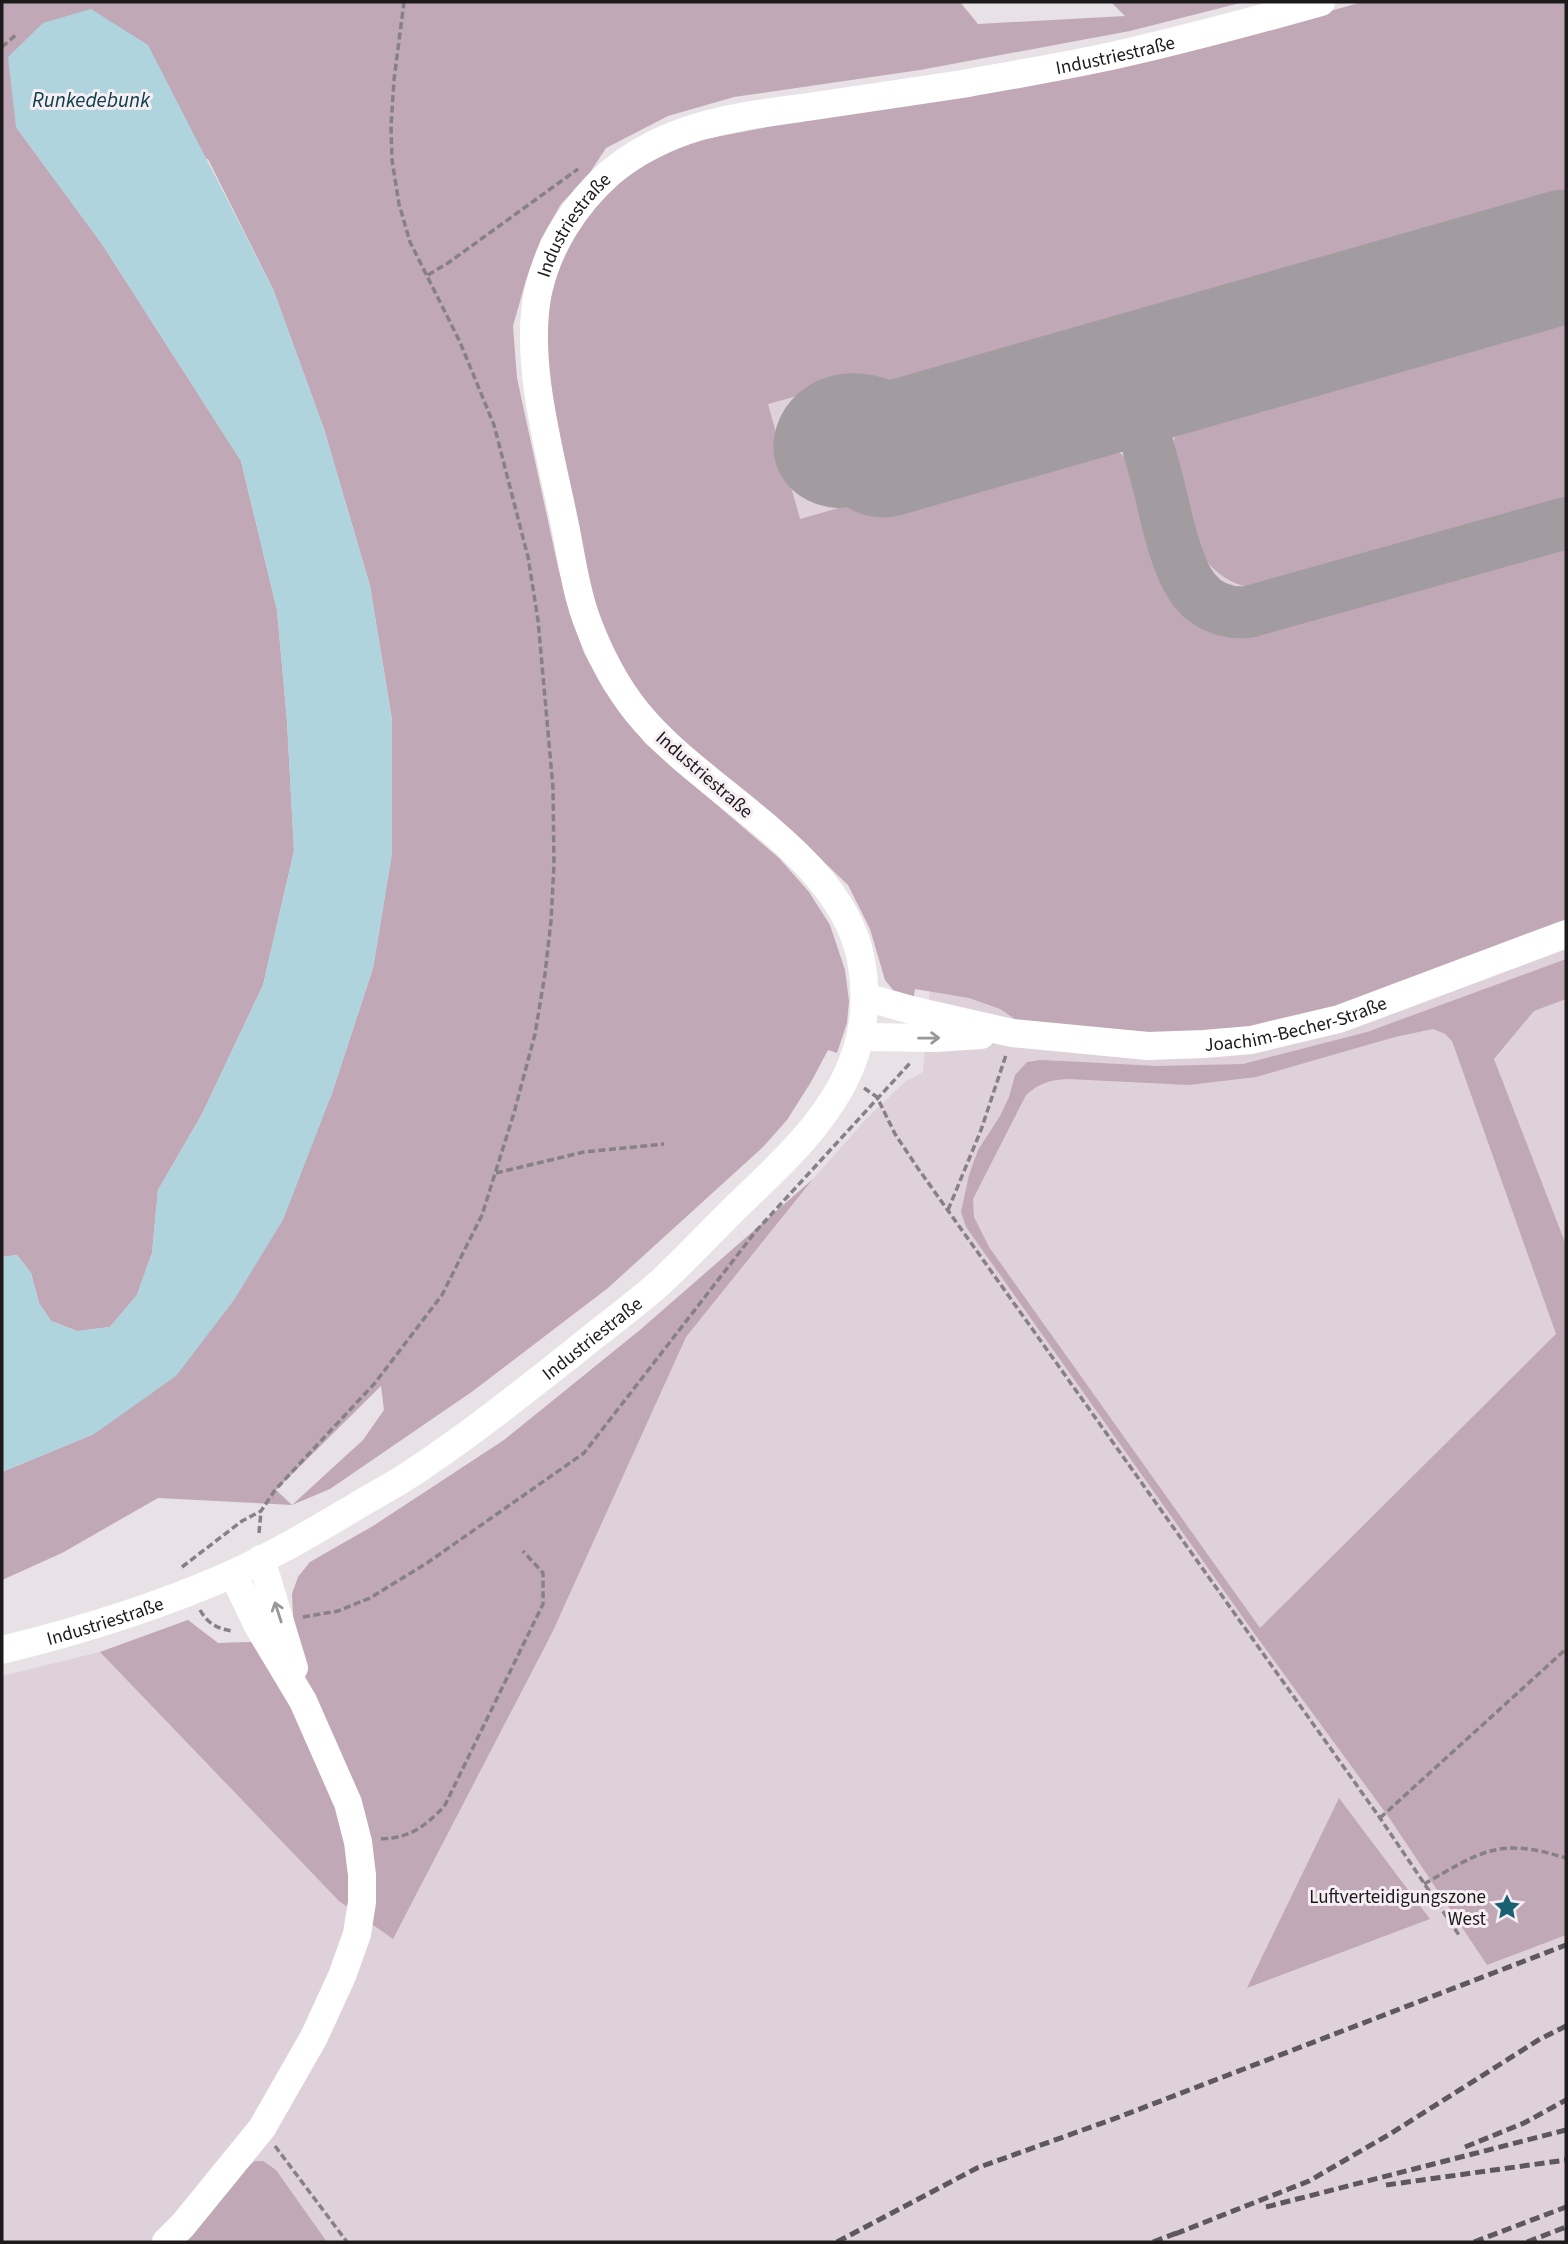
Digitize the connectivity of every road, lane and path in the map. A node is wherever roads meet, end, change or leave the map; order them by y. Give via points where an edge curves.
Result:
1 (404, 2) edge
2 (1321, 2) edge
3 (17, 34) dead end
4 (2, 47) edge
5 (1566, 934) edge
6 (865, 997) junction
7 (1012, 1033) junction
8 (861, 1037) junction
9 (909, 1063) dead end
10 (877, 1097) junction
11 (664, 1144) dead end
12 (496, 1172) junction
13 (948, 1210) junction
14 (271, 1530) dead end
15 (260, 1547) junction
16 (523, 1551) dead end
17 (233, 1574) junction
18 (186, 1575) junction
19 (270, 1624) junction
20 (1566, 1649) edge
21 (2, 1650) edge
22 (1380, 1818) junction
23 (358, 1842) junction
24 (1566, 1858) edge
25 (1424, 1884) junction
26 (1459, 1934) dead end
27 (262, 2128) junction
28 (166, 2242) edge
29 (348, 2242) edge

1 - 12 path via 391,126 399,204 410,242 460,342 494,425 512,491 538,621 553,788 554,864 545,974 535,1034
2 - 6 street, Industriestraße via 1121,54 959,84 729,118 687,129 615,169 587,195 565,225 548,261 537,300 533,348 586,620 619,688 642,719 779,837 832,894 851,925
3 - 4 path
5 - 7 street, Joachim-Becher-Straße via 1339,1019 1251,1040 1148,1046
6 - 7 street, Joachim-Becher-Straße
6 - 8 street, Industriestraße
8 -> 7 street, Joachim-Becher-Straße
7 - 13 path via 981,1130
8 - 15 street, Industriestraße via 845,1080 825,1113 796,1148 660,1283 486,1421 413,1472
9 - 10 path
10 - 13 path via 894,1134
10 - 19 path via 756,1231 583,1453 428,1563 370,1598 338,1611
11 - 12 path via 584,1152
12 - 18 path via 482,1215 442,1295 375,1383 275,1490 261,1511 242,1521
13 - 22 path
14 - 15 path
15 - 17 street, Industriestraße
19 -> 15 street
16 - 23 path via 543,1573 543,1604 444,1807 420,1829
17 - 18 street, Industriestraße
17 - 19 street
18 - 19 path via 204,1616 219,1628 232,1631
18 - 21 street, Industriestraße via 92,1627
19 - 23 street via 348,1803
20 - 22 path
22 - 25 path
23 - 27 street via 362,1902 357,1934 314,2036
24 - 25 path via 1512,1847 1476,1854
25 - 26 path
27 - 28 street
27 - 29 path

